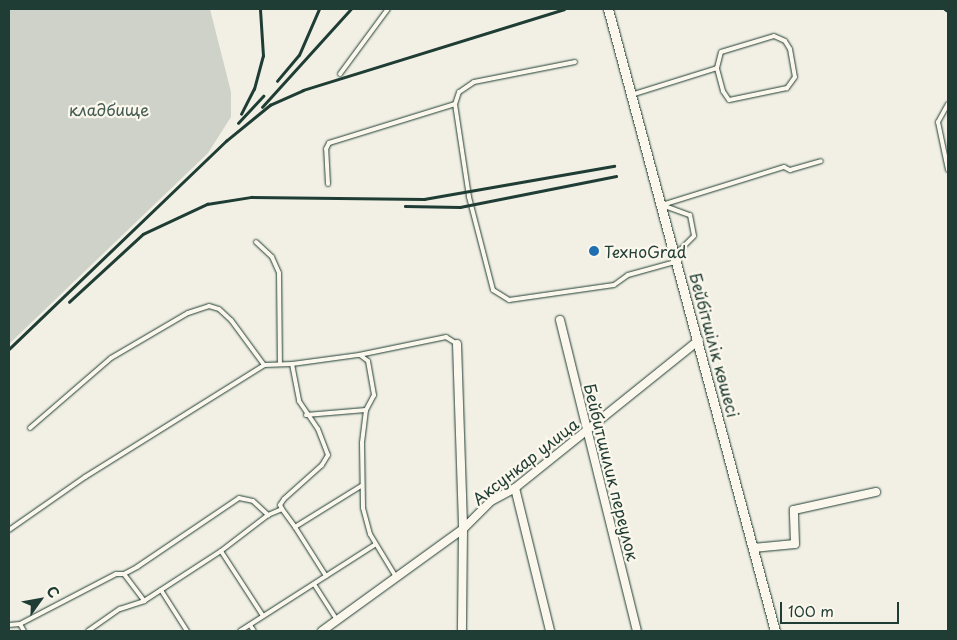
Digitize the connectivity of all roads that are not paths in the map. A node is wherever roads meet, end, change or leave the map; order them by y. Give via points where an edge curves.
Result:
1 (388, 9) edge
2 (608, 9) edge
3 (575, 62) dead end
4 (717, 68) junction
5 (340, 74) dead end
6 (631, 95) junction
7 (455, 104) junction
8 (948, 104) edge
9 (820, 161) dead end
10 (948, 170) edge
11 (328, 184) dead end
12 (662, 205) junction
13 (256, 242) dead end
14 (676, 258) junction
15 (560, 320) dead end
16 (699, 340) junction
17 (457, 344) joint
18 (359, 355) junction
19 (280, 364) junction
20 (292, 364) junction
21 (264, 365) junction
22 (366, 410) junction
23 (306, 415) junction
24 (30, 428) dead end
25 (588, 430) junction
26 (361, 486) junction
27 (515, 488) junction
28 (876, 492) dead end
29 (282, 509) junction
30 (268, 515) junction
31 (295, 527) junction
32 (463, 529) junction
33 (9, 530) edge
34 (376, 544) junction
35 (753, 548) junction
36 (221, 551) junction
37 (124, 574) junction
38 (326, 576) junction
39 (398, 579) junction
40 (314, 584) junction
41 (161, 590) junction
42 (144, 601) junction
43 (263, 616) junction
44 (338, 622) junction
45 (20, 624) junction
46 (9, 625) edge
47 (250, 625) junction
48 (24, 631) edge
49 (90, 631) edge
50 (187, 631) edge
51 (240, 631) edge
52 (254, 631) edge
53 (322, 631) edge
54 (462, 631) edge
55 (550, 631) edge
56 (637, 631) edge
57 (775, 631) edge

1 - 5 lane
2 - 6 street, Бейбітшілік көшесі
3 - 7 lane via 474,82 459,92
4 - 4 lane via 720,52 774,36 785,41 790,50 795,76 787,88 730,100 723,91
4 - 6 lane
6 - 12 street, Бейбітшілік көшесі
7 - 11 lane via 329,143 326,149
7 - 14 lane via 470,197 493,290 500,297 508,300 614,285 628,275
8 - 10 lane via 938,122
9 - 12 lane via 790,170 784,167
12 - 14 street, Бейбітшілік көшесі
12 - 14 lane via 690,215 694,236
13 - 19 lane via 272,256 279,273
14 - 16 street, Бейбітшілік көшесі
15 - 25 street, Бейбитшилик переулок
16 - 25 street, Аксункар улица
16 - 35 street, Бейбітшілік көшесі
17 - 18 lane via 446,337
17 - 32 street
18 - 20 lane
18 - 22 lane via 368,361 372,374 374,394
19 - 20 lane
19 - 21 lane
20 - 23 lane via 299,401
21 - 24 lane via 230,320 219,309 209,306 188,313 111,358
21 - 33 lane via 85,477
22 - 23 lane
22 - 26 lane
23 - 29 lane via 318,429 328,455 322,465 284,499 280,505
25 - 27 street, Аксункар улица
25 - 56 street, Бейбитшилик переулок
26 - 31 lane
26 - 34 lane via 367,525
27 - 32 street, Аксункар улица via 491,501
27 - 55 street
28 - 35 street via 794,510 796,544
29 - 30 lane
29 - 31 lane
30 - 36 lane
30 - 37 lane via 253,501 240,498
31 - 38 lane
32 - 39 street, Аксункар улица
32 - 54 street
34 - 38 lane
34 - 39 lane
35 - 57 street, Бейбітшілік көшесі
36 - 41 lane
36 - 43 lane
37 - 42 lane
37 - 45 lane via 116,574
38 - 40 lane
39 - 44 street, Аксункар улица
40 - 43 lane
40 - 44 lane
41 - 42 lane
41 - 50 lane
42 - 49 lane via 120,609
43 - 47 lane
44 - 53 street, Аксункар улица
45 - 46 lane
45 - 48 lane
47 - 51 lane
47 - 52 lane

